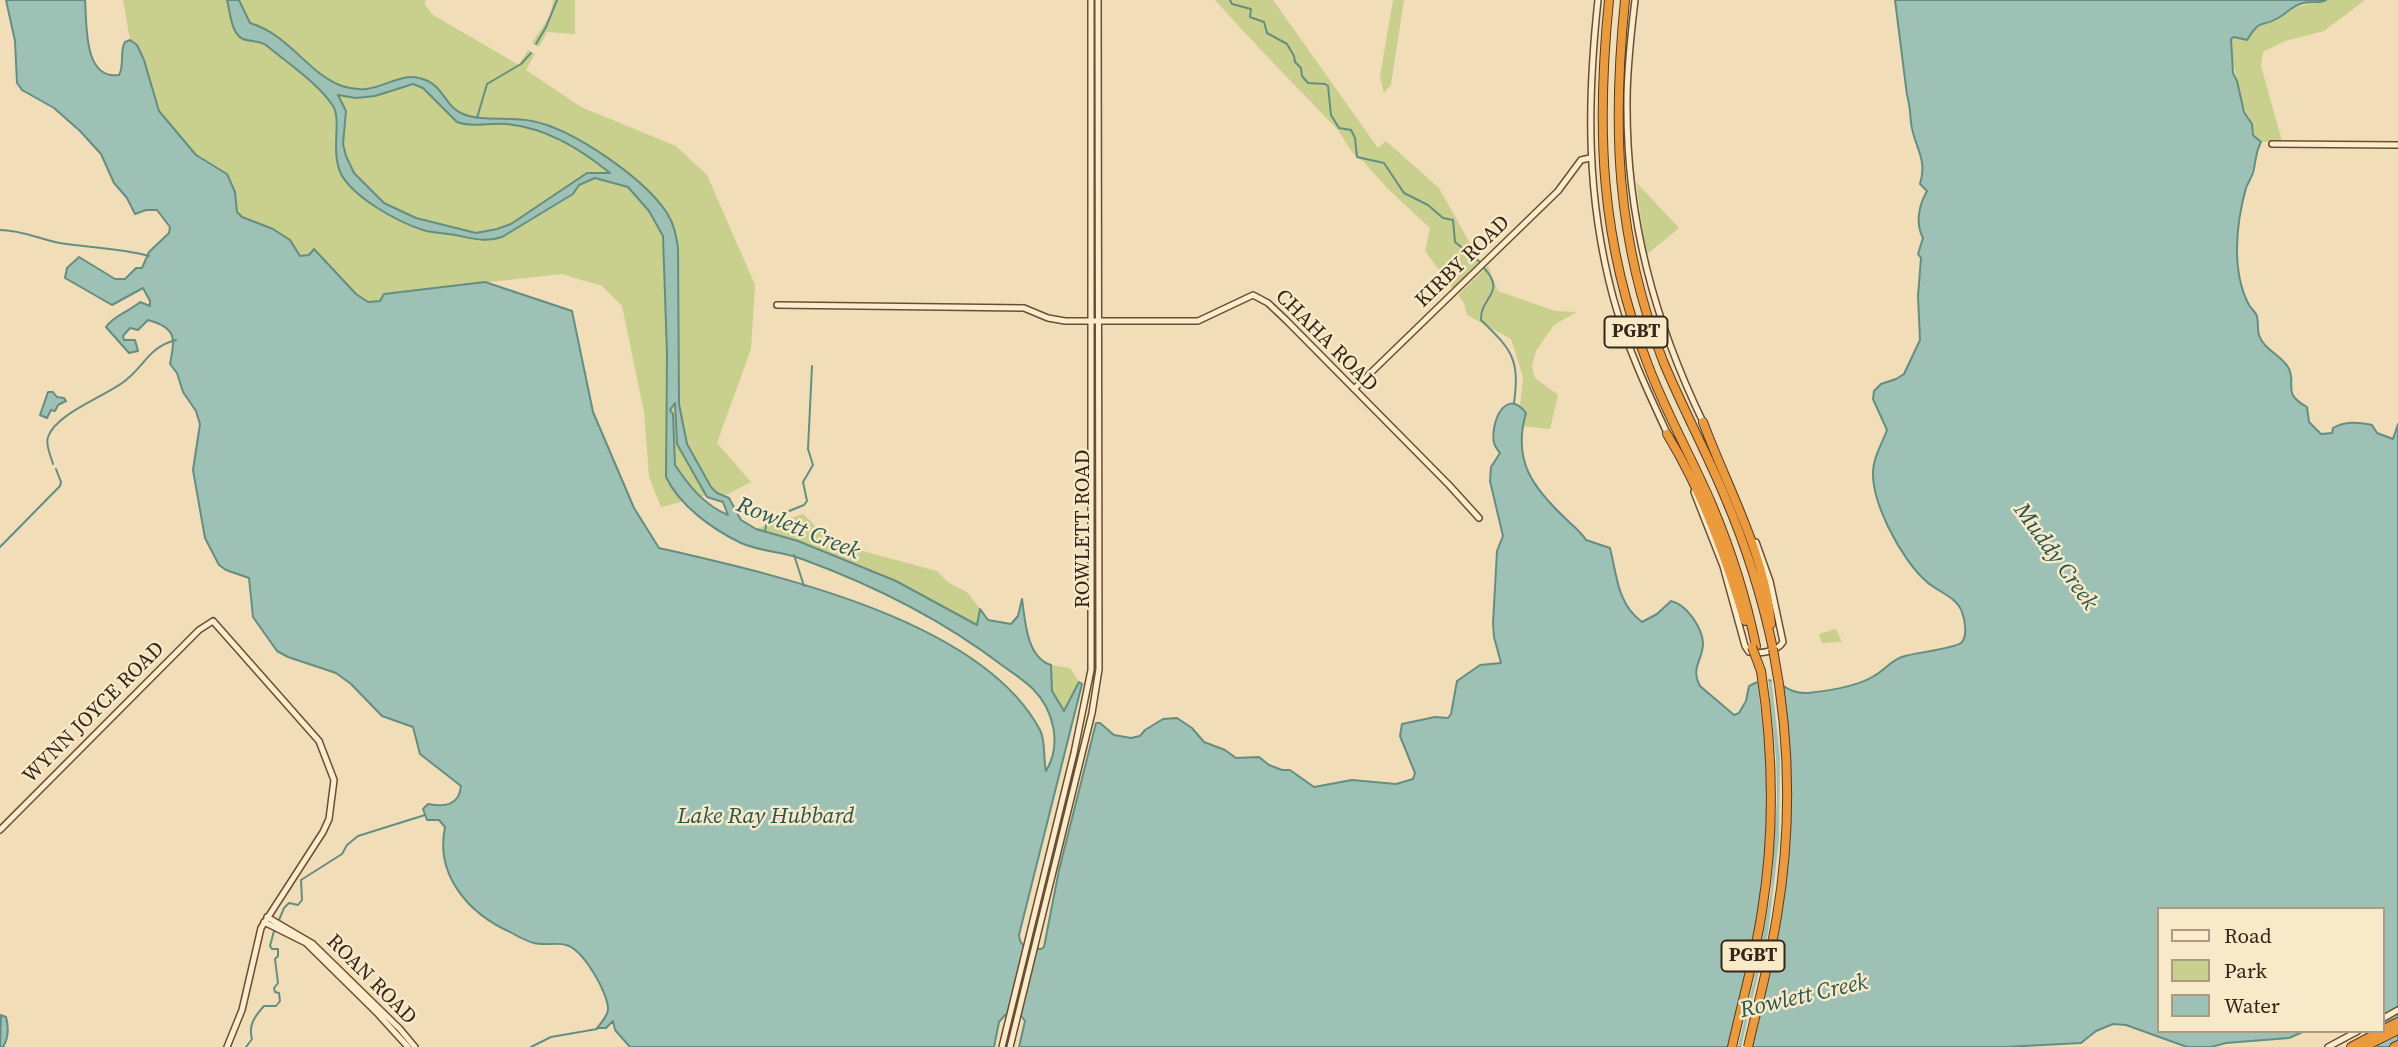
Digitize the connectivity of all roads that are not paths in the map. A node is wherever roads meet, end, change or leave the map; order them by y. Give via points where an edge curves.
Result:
1 (1091, 0) edge
2 (1098, 0) edge
3 (1598, 0) edge
4 (1609, 0) edge
5 (1625, 0) edge
6 (1635, 0) edge
7 (2272, 144) dead end
8 (2398, 145) edge
9 (1590, 158) junction
10 (1090, 251) junction
11 (1097, 276) junction
12 (777, 305) dead end
13 (1090, 322) junction
14 (1098, 322) junction
15 (1354, 389) junction
16 (1703, 422) junction
17 (1667, 434) junction
18 (1479, 518) dead end
19 (1772, 645) junction
20 (1754, 647) junction
21 (0, 830) edge
22 (265, 920) junction
23 (1030, 948) junction
24 (1014, 1015) junction
25 (2398, 1030) edge
26 (2354, 1033) edge
27 (2368, 1043) edge
28 (227, 1047) edge
29 (408, 1047) edge
30 (415, 1047) edge
31 (1002, 1047) edge
32 (1010, 1047) edge
33 (1731, 1047) edge
34 (1748, 1047) edge
35 (2328, 1047) edge
36 (2351, 1047) edge

1 - 10 main road, ROWLETT ROAD
2 - 11 main road, ROWLETT ROAD
3 - 9 main road via 1590,85
4 - 20 highway, PGBT via 1601,132 1618,266 1648,366 1727,542
5 - 19 highway, PGBT via 1617,136 1635,271 1667,370 1738,527
6 - 16 main road via 1627,120 1639,235 1674,361
7 - 8 main road
9 - 15 main road, KIRBY ROAD via 1581,160 1558,191
9 - 17 main road via 1612,295 1641,378
10 - 11 main road
10 - 13 main road, ROWLETT ROAD
11 - 14 main road, ROWLETT ROAD
12 - 13 main road, CHAHA ROAD via 1024,308 1056,319
13 - 14 main road, CHAHA ROAD
13 - 23 main road, ROWLETT ROAD via 1091,670
14 - 15 main road, CHAHA ROAD via 1200,320 1253,295 1268,303
14 - 23 main road, ROWLETT ROAD via 1098,685
15 - 18 main road, CHAHA ROAD
16 - 17 main road via 1738,496 1770,581 1783,642 1777,649 1747,650 1723,566
16 - 19 highway via 1753,550 1770,608
17 - 20 highway via 1704,503
19 - 34 highway, PGBT, bridge via 1786,753 1785,847 1775,929
20 - 33 highway, PGBT, bridge via 1771,768 1769,851 1759,931
21 - 22 main road, WYNN JOYCE ROAD via 211,621 319,741 334,780 323,832
22 - 28 main road via 242,1010
22 - 29 main road, ROAN ROAD via 306,943
22 - 30 main road, ROAN ROAD via 313,944
23 - 24 main road, ROWLETT ROAD
24 - 31 main road, ROWLETT ROAD
24 - 32 main road, ROWLETT ROAD
25 - 27 highway
26 - 35 main road
27 - 36 highway

